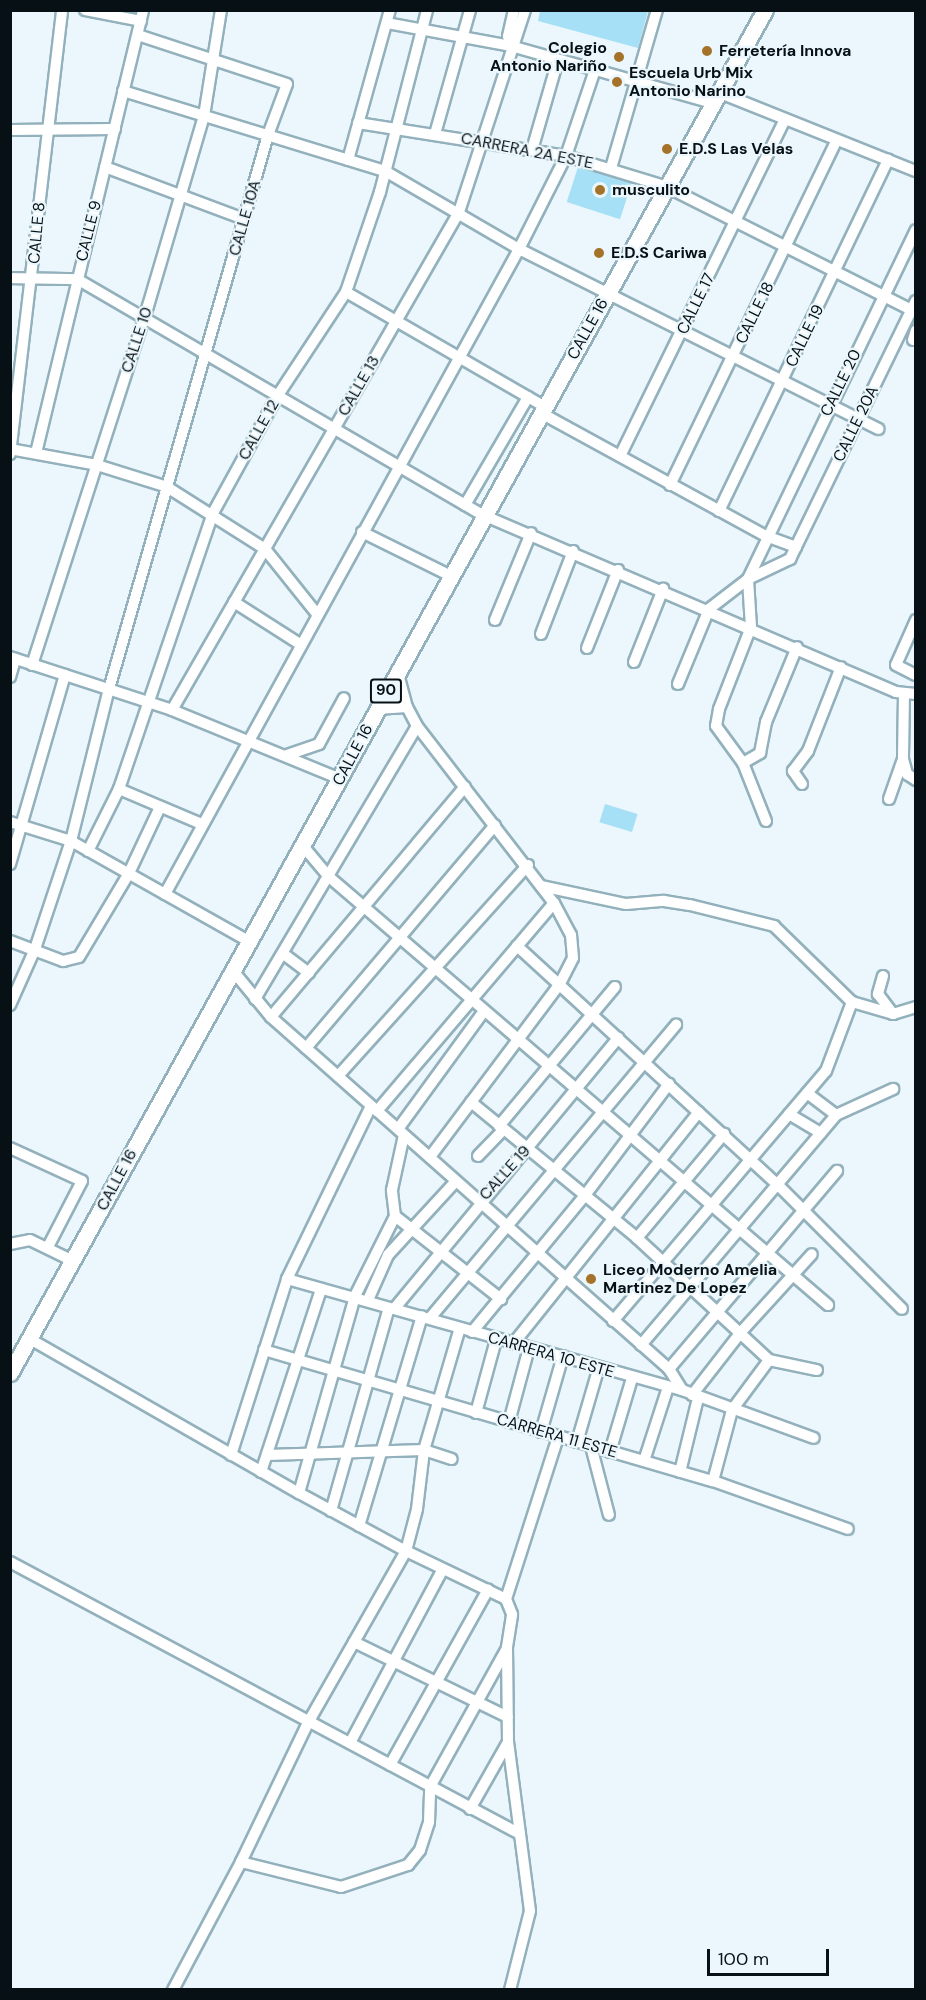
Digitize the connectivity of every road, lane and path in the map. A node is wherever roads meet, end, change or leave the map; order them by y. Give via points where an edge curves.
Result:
1 (62, 10) edge
2 (85, 10) edge
3 (221, 10) edge
4 (390, 10) edge
5 (427, 10) edge
6 (470, 10) edge
7 (514, 10) edge
8 (525, 10) edge
9 (657, 10) edge
10 (765, 10) edge
11 (142, 16) edge
12 (387, 23) junction
13 (421, 30) junction
14 (138, 35) junction
15 (462, 39) junction
16 (511, 46) junction
17 (213, 60) junction
18 (558, 60) junction
19 (595, 70) junction
20 (637, 80) junction
21 (123, 91) junction
22 (715, 98) junction
23 (204, 116) junction
24 (785, 119) junction
25 (358, 123) junction
26 (115, 129) junction
27 (396, 129) junction
28 (10, 130) edge
29 (46, 130) junction
30 (435, 134) junction
31 (268, 135) junction
32 (837, 140) junction
33 (483, 141) junction
34 (532, 150) junction
35 (566, 156) junction
36 (348, 160) junction
37 (888, 160) junction
38 (105, 167) junction
39 (611, 168) junction
40 (385, 171) junction
41 (915, 171) edge
42 (665, 186) junction
43 (181, 194) junction
44 (459, 212) junction
45 (244, 219) junction
46 (735, 222) junction
47 (915, 230) edge
48 (787, 248) junction
49 (519, 249) junction
50 (836, 273) junction
51 (33, 277) junction
52 (10, 278) edge
53 (77, 279) junction
54 (346, 292) junction
55 (608, 293) junction
56 (884, 296) junction
57 (914, 308) edge
58 (145, 316) junction
59 (396, 321) junction
60 (683, 330) junction
61 (206, 352) junction
62 (735, 356) junction
63 (459, 357) junction
64 (784, 380) junction
65 (278, 395) junction
66 (528, 397) junction
67 (831, 404) junction
68 (543, 410) junction
69 (859, 418) junction
70 (334, 428) junction
71 (878, 429) dead end
72 (11, 451) edge
73 (36, 453) junction
74 (620, 456) junction
75 (97, 465) junction
76 (399, 466) junction
77 (670, 485) junction
78 (167, 487) junction
79 (465, 505) junction
80 (719, 511) junction
81 (213, 513) junction
82 (483, 515) junction
83 (362, 531) junction
84 (531, 533) junction
85 (766, 536) junction
86 (796, 547) junction
87 (265, 549) junction
88 (573, 551) junction
89 (618, 570) junction
90 (449, 575) junction
91 (748, 579) junction
92 (663, 589) junction
93 (234, 602) junction
94 (709, 609) junction
95 (317, 614) junction
96 (495, 620) dead end
97 (915, 620) edge
98 (752, 627) junction
99 (541, 634) dead end
100 (300, 644) junction
101 (797, 647) junction
102 (587, 648) dead end
103 (13, 658) edge
104 (634, 662) dead end
105 (32, 665) junction
106 (842, 667) junction
107 (397, 670) junction
108 (65, 675) junction
109 (915, 675) edge
110 (10, 677) edge
111 (678, 684) dead end
112 (109, 689) junction
113 (910, 694) edge
114 (345, 698) dead end
115 (150, 702) junction
116 (407, 707) junction
117 (377, 709) junction
118 (172, 710) junction
119 (417, 726) junction
120 (248, 739) junction
121 (287, 755) junction
122 (903, 759) junction
123 (743, 763) junction
124 (340, 779) junction
125 (915, 780) edge
126 (802, 784) dead end
127 (465, 787) junction
128 (118, 789) junction
129 (889, 800) dead end
130 (160, 807) junction
131 (766, 821) dead end
132 (16, 823) edge
133 (202, 824) junction
134 (495, 825) junction
135 (70, 841) junction
136 (303, 846) junction
137 (88, 851) junction
138 (10, 864) edge
139 (528, 865) junction
140 (129, 873) junction
141 (328, 876) junction
142 (541, 886) junction
143 (165, 894) junction
144 (554, 903) junction
145 (364, 907) junction
146 (400, 938) junction
147 (10, 941) edge
148 (250, 942) junction
149 (517, 946) junction
150 (35, 949) junction
151 (285, 955) junction
152 (433, 966) junction
153 (234, 972) junction
154 (309, 972) junction
155 (883, 976) dead end
156 (559, 985) junction
157 (615, 987) dead end
158 (255, 999) junction
159 (471, 1000) junction
160 (852, 1002) junction
161 (10, 1005) edge
162 (915, 1007) edge
163 (484, 1011) junction
164 (592, 1014) junction
165 (893, 1014) junction
166 (271, 1017) junction
167 (449, 1025) junction
168 (676, 1025) dead end
169 (618, 1038) junction
170 (464, 1039) junction
171 (518, 1041) junction
172 (306, 1048) junction
173 (643, 1061) junction
174 (548, 1067) junction
175 (338, 1076) junction
176 (669, 1084) junction
177 (574, 1089) junction
178 (893, 1089) dead end
179 (807, 1093) junction
180 (471, 1102) junction
181 (374, 1108) junction
182 (600, 1112) junction
183 (699, 1112) junction
184 (789, 1114) junction
185 (836, 1114) junction
186 (501, 1128) junction
187 (401, 1132) junction
188 (821, 1133) junction
189 (724, 1134) junction
190 (627, 1136) junction
191 (10, 1148) edge
192 (526, 1150) junction
193 (478, 1156) dead end
194 (430, 1157) junction
195 (750, 1159) junction
196 (658, 1163) junction
197 (837, 1171) dead end
198 (554, 1173) junction
199 (456, 1181) junction
200 (683, 1182) junction
201 (776, 1183) junction
202 (583, 1198) junction
203 (479, 1202) junction
204 (710, 1205) junction
205 (803, 1210) junction
206 (395, 1216) junction
207 (611, 1220) junction
208 (508, 1228) junction
209 (410, 1229) junction
210 (738, 1229) junction
211 (637, 1238) junction
212 (10, 1244) edge
213 (440, 1250) junction
214 (58, 1253) junction
215 (383, 1253) junction
216 (537, 1254) junction
217 (766, 1254) junction
218 (812, 1254) dead end
219 (662, 1263) junction
220 (468, 1273) junction
221 (790, 1277) junction
222 (287, 1279) junction
223 (565, 1280) junction
224 (689, 1288) junction
225 (321, 1289) junction
226 (355, 1296) junction
227 (501, 1299) junction
228 (368, 1300) junction
229 (828, 1305) dead end
230 (392, 1309) junction
231 (902, 1310) dead end
232 (717, 1312) junction
233 (426, 1317) junction
234 (613, 1321) junction
235 (460, 1328) junction
236 (472, 1332) junction
237 (741, 1332) junction
238 (30, 1339) junction
239 (496, 1340) junction
240 (513, 1344) junction
241 (641, 1345) junction
242 (529, 1348) junction
243 (264, 1350) junction
244 (563, 1356) junction
245 (298, 1359) junction
246 (769, 1360) junction
247 (599, 1367) junction
248 (12, 1368) edge
249 (336, 1370) junction
250 (669, 1370) junction
251 (817, 1370) dead end
252 (632, 1378) junction
253 (369, 1380) junction
254 (668, 1388) junction
255 (400, 1389) junction
256 (690, 1395) junction
257 (439, 1401) junction
258 (732, 1410) junction
259 (476, 1413) junction
260 (509, 1422) junction
261 (541, 1432) junction
262 (558, 1437) junction
263 (814, 1438) dead end
264 (577, 1442) junction
265 (591, 1446) junction
266 (424, 1450) junction
267 (383, 1451) junction
268 (348, 1452) junction
269 (610, 1452) junction
270 (310, 1454) junction
271 (231, 1455) junction
272 (267, 1455) junction
273 (452, 1459) dead end
274 (644, 1461) junction
275 (261, 1472) junction
276 (680, 1472) junction
277 (713, 1481) junction
278 (299, 1493) junction
279 (331, 1511) junction
280 (609, 1515) dead end
281 (359, 1526) junction
282 (848, 1529) dead end
283 (406, 1551) junction
284 (10, 1562) edge
285 (443, 1569) junction
286 (488, 1590) junction
287 (506, 1599) junction
288 (354, 1642) junction
289 (507, 1647) junction
290 (394, 1660) junction
291 (435, 1682) junction
292 (476, 1703) junction
293 (508, 1718) junction
294 (309, 1721) junction
295 (508, 1742) junction
296 (350, 1743) junction
297 (390, 1765) junction
298 (430, 1787) junction
299 (470, 1809) junction
300 (520, 1834) junction
301 (241, 1862) junction
302 (173, 1989) edge
303 (510, 1989) edge

1 - 29 street, CALLE 8
2 - 11 street
3 - 17 street, CALLE 10
4 - 12 street
5 - 13 street, CALLE 12
6 - 15 street
7 - 16 street, CALLE 13 via 508,36
8 - 16 street, CALLE 13
9 - 20 street
10 - 22 highway, CALLE 16 / 90
11 - 14 street, CALLE 9
12 - 13 street
12 - 25 street
13 - 15 street
13 - 27 street, CALLE 12
14 - 17 street
14 - 21 street, CALLE 9
15 - 16 street
15 - 30 street
16 - 18 street
16 - 33 street, CALLE 13
17 - 23 street, CALLE 10
17 - 31 street, CALLE 10A via 287,84
18 - 19 street
18 - 34 street
19 - 20 street
19 - 35 street
20 - 22 street
20 - 39 street
21 - 23 street
21 - 26 street, CALLE 9
22 - 24 street
22 - 42 highway, CALLE 16 / 90
23 - 31 street
23 - 43 street, CALLE 10
24 - 32 street
24 - 46 street, CALLE 17
25 - 27 street, CARRERA 2A ESTE
25 - 36 street
26 - 29 street
26 - 38 street, CALLE 9
27 - 30 street, CARRERA 2A ESTE
27 - 40 street, CALLE 12
28 - 29 street
29 - 51 street, CALLE 8
30 - 33 street, CARRERA 2A ESTE
31 - 36 street
31 - 45 street, CALLE 10A
32 - 37 street
32 - 48 street, CALLE 18
33 - 34 street, CARRERA 2A ESTE
33 - 44 street, CALLE 13
34 - 35 street, CARRERA 2A ESTE
35 - 39 street, CARRERA 2A ESTE
35 - 49 street
36 - 40 street
37 - 41 street
37 - 50 street, CALLE 19
38 - 43 street
38 - 53 street, CALLE 9
39 - 42 street, CARRERA 2A ESTE
40 - 44 street
40 - 54 street, CALLE 12
42 - 46 street, CARRERA 2A ESTE
42 - 55 highway, CALLE 16 / 90
43 - 45 street
43 - 58 street, CALLE 10
44 - 49 street
44 - 59 street, CALLE 13
45 - 61 street, CALLE 10A
46 - 48 street, CARRERA 2A ESTE
46 - 60 street, CALLE 17
47 - 56 street, CALLE 20
48 - 50 street, CARRERA 2A ESTE
48 - 62 street, CALLE 18
49 - 55 street
49 - 63 street
50 - 56 street, CARRERA 2A ESTE
50 - 64 street, CALLE 19
51 - 52 street
51 - 53 street
51 - 72 street, CALLE 8
53 - 58 street
53 - 73 street, CALLE 9
54 - 59 street
54 - 65 street, CALLE 12
55 - 60 street
55 - 68 highway, CALLE 16 / 90
56 - 57 street, CARRERA 2A ESTE
56 - 67 street, CALLE 20
57 - 69 street, CALLE 20A
58 - 61 street
58 - 75 street, CALLE 10
59 - 63 street
59 - 70 street, CALLE 13
60 - 62 street
60 - 74 street, CALLE 17
61 - 65 street
61 - 78 street, CALLE 10A
62 - 64 street
62 - 77 street, CALLE 18
63 - 66 street
63 - 76 street
64 - 67 street
64 - 80 street, CALLE 19
65 - 70 street
65 - 81 street, CALLE 12
66 - 68 street
66 - 79 street
67 - 69 street
67 - 85 street, CALLE 20
68 - 74 street
68 - 82 highway, CALLE 16 / 90
69 - 71 street
69 - 86 street, CALLE 20A
70 - 76 street
70 - 87 street, CALLE 13
72 - 73 street
73 - 75 street
74 - 77 street
75 - 78 street
75 - 105 street, CALLE 10
76 - 79 street
76 - 83 street
77 - 80 street
78 - 81 street
78 - 112 street, CALLE 10A
79 - 82 street
80 - 85 street
81 - 87 street
81 - 115 street, CALLE 12
82 - 84 street
82 - 90 highway, CALLE 16 / 90
83 - 90 street
83 - 95 street
84 - 88 street
84 - 96 street
85 - 86 street
85 - 91 street, CALLE 20
86 - 91 street via 787,561
87 - 93 street, CALLE 13
87 - 95 street
88 - 89 street
88 - 99 street
89 - 92 street
89 - 102 street
90 - 107 highway, CALLE 16 / 90
91 - 94 street
91 - 98 street
92 - 94 street
92 - 104 street
93 - 100 street
93 - 118 street, CALLE 13
94 - 98 street
94 - 111 street
95 - 100 street
97 - 109 street via 896,665
98 - 101 street
98 - 123 street via 716,718 716,726
100 - 120 street
101 - 106 street
101 - 123 street via 766,722 760,753
103 - 105 street
103 - 110 street
105 - 108 street
106 - 113 street
106 - 126 street via 808,751 793,771
107 - 116 street
107 - 117 highway, CALLE 16 / 90
108 - 112 street
108 - 132 street
112 - 115 street
112 - 135 street, CALLE 10A
113 - 122 street
114 - 121 street via 319,744
115 - 118 street
115 - 128 street, CALLE 12
116 - 117 street
116 - 119 street
117 - 124 highway, CALLE 16 / 90
118 - 120 street
119 - 127 street
119 - 141 street
120 - 121 street
120 - 133 street
121 - 124 street
122 - 125 street via 907,774
122 - 129 street
123 - 131 street
124 - 136 highway, CALLE 16 / 90
127 - 134 street
127 - 145 street
128 - 130 street
128 - 137 street, CALLE 12
130 - 133 street
130 - 140 street
132 - 135 street
132 - 138 street
133 - 143 street
134 - 139 street
134 - 146 street
135 - 137 street
135 - 150 street, CALLE 10A
136 - 141 street
136 - 148 highway, CALLE 16 / 90
137 - 140 street
139 - 142 street
139 - 152 street
140 - 143 street
140 - 150 street via 79,957 71,962
141 - 145 street
141 - 151 street
142 - 144 street
142 - 160 street via 627,904 664,901 690,905 774,926
143 - 148 street
144 - 149 street
144 - 156 street via 571,934 573,958
145 - 146 street
145 - 154 street
146 - 152 street
146 - 172 street
147 - 150 street
148 - 153 highway, CALLE 16 / 90
149 - 156 street
149 - 159 street
150 - 161 street, CALLE 10A
151 - 154 street
151 - 158 street
152 - 159 street
152 - 175 street
153 - 158 street
153 - 214 highway, CALLE 16 / 90
154 - 166 street
155 - 165 street via 878,994
156 - 164 street
156 - 171 street
157 - 164 street
158 - 166 street
159 - 163 street
159 - 167 street
160 - 165 street
160 - 179 street via 826,1071
162 - 165 street
163 - 170 street
163 - 171 street
164 - 169 street
164 - 174 street
166 - 172 street
167 - 170 street
167 - 181 street
168 - 173 street
169 - 173 street
169 - 177 street, CALLE 19
170 - 187 street
171 - 174 street
171 - 180 street
172 - 175 street
173 - 176 street
173 - 182 street
174 - 177 street
174 - 186 street
175 - 181 street
176 - 183 street
176 - 190 street
177 - 182 street
177 - 192 street, CALLE 19
178 - 185 street
179 - 184 street
179 - 185 street
180 - 186 street
180 - 194 street
181 - 187 street
181 - 222 street
182 - 190 street
182 - 198 street
183 - 189 street
183 - 196 street
184 - 188 street
184 - 195 street
185 - 188 street
186 - 192 street
186 - 193 street
187 - 194 street
187 - 206 street via 393,1190
188 - 201 street
189 - 195 street
189 - 200 street
190 - 196 street
190 - 202 street
191 - 214 street via 82,1181
192 - 198 street
192 - 203 street, CALLE 19
194 - 199 street
195 - 201 street
195 - 204 street
196 - 200 street
196 - 207 street
197 - 205 street
198 - 202 street
198 - 208 street
199 - 203 street
199 - 209 street
200 - 204 street
200 - 211 street
201 - 205 street
201 - 210 street
202 - 207 street
202 - 216 street
203 - 208 street
203 - 213 street, CALLE 19
204 - 210 street
204 - 219 street
205 - 217 street
205 - 231 street
206 - 209 street
206 - 215 street
207 - 211 street
207 - 223 street
208 - 216 street
208 - 220 street
209 - 213 street
209 - 215 street
210 - 217 street
210 - 224 street
211 - 219 street
212 - 214 street via 30,1240
213 - 220 street
213 - 230 street, CALLE 19
214 - 238 highway, CALLE 16 / 90
215 - 226 street
215 - 228 street
216 - 223 street
216 - 227 street
217 - 221 street
217 - 232 street
218 - 221 street
219 - 224 street
219 - 234 street
220 - 227 street
220 - 233 street
221 - 229 street
221 - 237 street
222 - 225 street, CARRERA 10 ESTE
222 - 243 street
223 - 234 street
223 - 240 street
224 - 232 street
224 - 241 street
225 - 226 street, CARRERA 10 ESTE
225 - 245 street
226 - 228 street, CARRERA 10 ESTE
226 - 249 street
227 - 236 street
228 - 230 street, CARRERA 10 ESTE
230 - 233 street, CARRERA 10 ESTE
230 - 253 street, CALLE 19
232 - 237 street
232 - 250 street
233 - 235 street, CARRERA 10 ESTE
233 - 255 street
234 - 241 street
235 - 236 street, CARRERA 10 ESTE
235 - 257 street
236 - 239 street, CARRERA 10 ESTE
237 - 246 street
237 - 256 street
238 - 248 highway, CALLE 16 / 90
238 - 271 street
239 - 240 street, CARRERA 10 ESTE
239 - 259 street
240 - 242 street, CARRERA 10 ESTE
241 - 250 street
242 - 244 street, CARRERA 10 ESTE
242 - 260 street
243 - 245 street, CARRERA 11 ESTE
243 - 271 street
244 - 247 street, CARRERA 10 ESTE
244 - 261 street
245 - 249 street, CARRERA 11 ESTE
245 - 272 street
246 - 251 street
246 - 258 street
247 - 252 street, CARRERA 10 ESTE
247 - 264 street
249 - 253 street, CARRERA 11 ESTE
249 - 270 street
250 - 256 street
252 - 254 street, CARRERA 10 ESTE
252 - 269 street
253 - 255 street, CARRERA 11 ESTE
253 - 268 street, CALLE 19
254 - 256 street, CARRERA 10 ESTE
254 - 274 street
255 - 257 street, CARRERA 11 ESTE
255 - 267 street
256 - 258 street, CARRERA 10 ESTE
256 - 276 street
257 - 259 street, CARRERA 11 ESTE
257 - 266 street
258 - 263 street, CARRERA 10 ESTE
258 - 277 street
259 - 260 street, CARRERA 11 ESTE
260 - 261 street, CARRERA 11 ESTE
261 - 262 street, CARRERA 11 ESTE
262 - 264 street, CARRERA 11 ESTE
262 - 287 street
264 - 265 street, CARRERA 11 ESTE
265 - 269 street, CARRERA 11 ESTE
265 - 280 street
266 - 267 street
266 - 273 street
266 - 283 street via 417,1509
267 - 268 street
267 - 281 street
268 - 270 street
268 - 279 street, CALLE 19
269 - 274 street, CARRERA 11 ESTE
270 - 272 street
270 - 278 street
271 - 275 street
272 - 275 street
274 - 276 street, CARRERA 11 ESTE
275 - 278 street
276 - 277 street, CARRERA 11 ESTE
277 - 282 street, CARRERA 11 ESTE
278 - 279 street
279 - 281 street
281 - 283 street
283 - 285 street
283 - 288 street
284 - 294 street
285 - 286 street
285 - 290 street
286 - 287 street
286 - 291 street
287 - 289 street via 512,1614
288 - 290 street
288 - 294 street
289 - 292 street
289 - 293 street
290 - 291 street
290 - 296 street
291 - 292 street
291 - 297 street
292 - 293 street
292 - 298 street
293 - 295 street
294 - 296 street
294 - 301 street
295 - 299 street
295 - 300 street
296 - 297 street
297 - 298 street
298 - 299 street
298 - 301 street via 429,1822 420,1850 408,1865 341,1887
299 - 300 street
300 - 303 street via 530,1911
301 - 302 street

